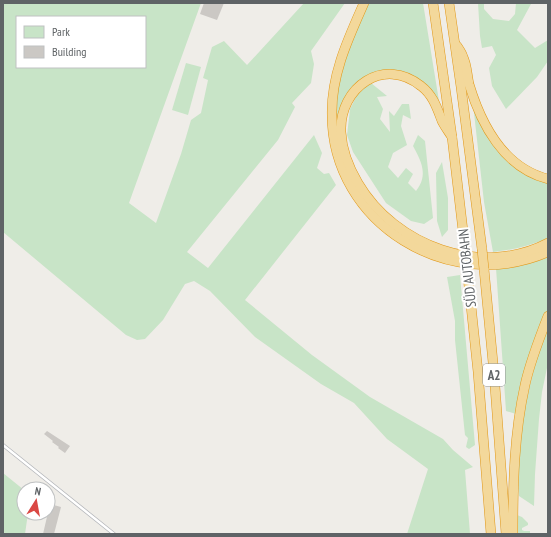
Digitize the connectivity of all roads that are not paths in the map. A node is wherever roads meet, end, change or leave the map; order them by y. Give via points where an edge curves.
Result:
1 (364, 3) edge
2 (433, 3) edge
3 (449, 3) edge
4 (455, 43) junction
5 (452, 137) junction
6 (548, 179) edge
7 (548, 243) edge
8 (548, 252) edge
9 (548, 316) edge
10 (3, 445) edge
11 (114, 534) edge
12 (491, 534) edge
13 (506, 534) edge
14 (513, 534) edge

1 - 8 highway via 340,63 332,97 332,116 333,136 344,174 365,207 405,243 452,262 504,264
2 - 5 highway, SÜD AUTOBAHN / A2
3 - 4 highway, SÜD AUTOBAHN / A2
4 - 6 highway via 463,56 469,83 482,119 492,136 516,163 530,173
4 - 13 highway, SÜD AUTOBAHN / A2, bridge via 484,269
5 - 7 highway via 428,93 413,81 403,77 376,76 360,84 349,97 342,113 343,147 354,176 384,216 408,234 432,247 479,256 513,254
5 - 12 highway, SÜD AUTOBAHN / A2, bridge via 467,268
9 - 14 highway via 525,384 518,422 513,488
10 - 11 lane

